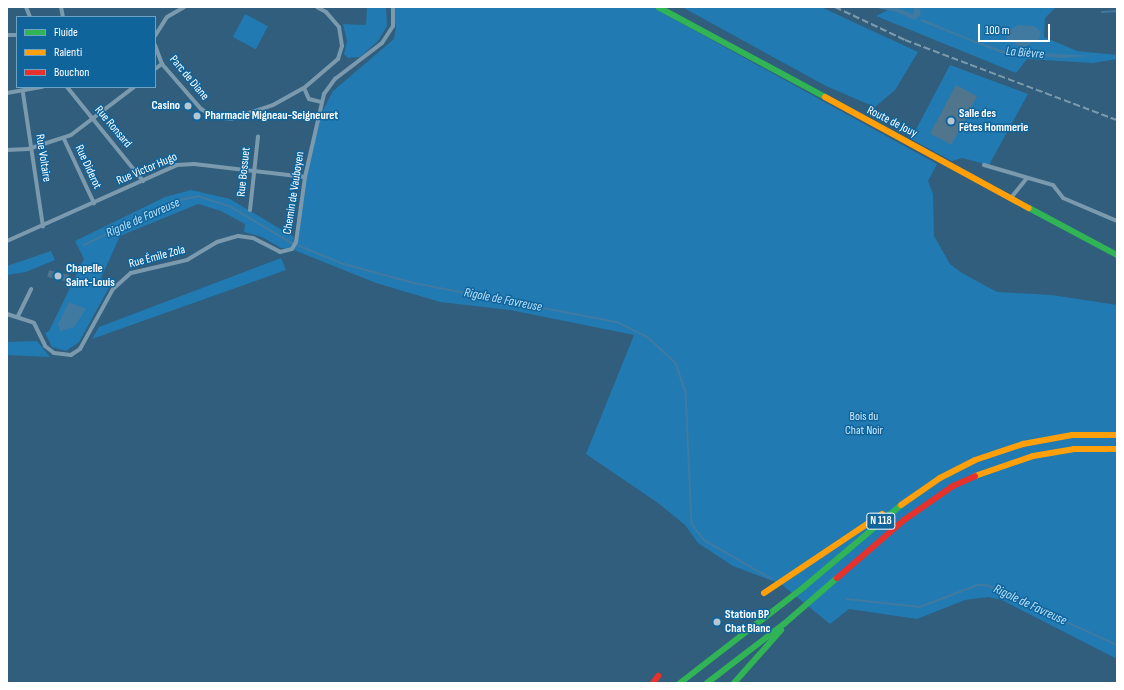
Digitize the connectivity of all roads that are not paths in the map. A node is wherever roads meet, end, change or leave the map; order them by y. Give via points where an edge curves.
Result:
1 (184, 7) edge
2 (317, 7) edge
3 (393, 7) edge
4 (658, 7) edge
5 (156, 34) edge
6 (156, 48) edge
7 (162, 64) junction
8 (156, 68) edge
9 (39, 88) edge
10 (68, 88) edge
11 (133, 88) edge
12 (304, 88) junction
13 (23, 93) junction
14 (7, 94) edge
15 (321, 102) junction
16 (94, 120) junction
17 (258, 136) dead end
18 (64, 138) junction
19 (31, 148) junction
20 (7, 150) edge
21 (984, 165) dead end
22 (255, 171) junction
23 (305, 177) junction
24 (1027, 178) junction
25 (143, 181) junction
26 (1010, 199) junction
27 (94, 204) junction
28 (250, 210) dead end
29 (1117, 221) edge
30 (43, 227) junction
31 (7, 241) edge
32 (294, 246) joint
33 (1117, 255) edge
34 (30, 289) dead end
35 (7, 314) edge
36 (18, 316) junction
37 (1117, 435) edge
38 (1117, 449) edge
39 (900, 505) junction
40 (764, 593) dead end
41 (784, 624) junction
42 (658, 676) dead end
43 (652, 683) edge
44 (680, 683) edge
45 (707, 683) edge
46 (734, 683) edge

1 - 5 street via 167,17
2 - 12 street, Parc de Diane via 326,12 339,27 342,46 332,66
3 - 15 street via 393,26 382,43 335,79
4 - 26 main road, Route de Jouy
6 - 7 street, Parc de Diane
7 - 8 street
7 - 12 street, Parc de Diane via 201,109 224,119 273,106
9 - 13 street
10 - 16 street, Rue Ronsard
11 - 16 street
12 - 15 street via 309,99
13 - 14 street
13 - 19 street, Rue Voltaire
15 - 23 street, Chemin de Vauboyen
16 - 18 street
16 - 25 street, Rue Ronsard
17 - 22 street, Rue Bossuet
18 - 19 street
18 - 27 street, Rue Diderot
19 - 20 street
19 - 30 street, Rue Voltaire
21 - 24 street
22 - 23 street, Rue Victor Hugo
22 - 25 street, Rue Victor Hugo via 183,164
22 - 28 street, Rue Bossuet
23 - 32 street, Chemin de Vauboyen
24 - 26 street
24 - 29 street via 1053,185 1063,198
25 - 27 street, Rue Victor Hugo
26 - 33 main road, Route de Jouy
27 - 30 street, Rue Victor Hugo
30 - 31 street, Rue Victor Hugo
32 - 36 street, Rue Émile Zola via 280,252 253,238 238,236 224,239 183,262 131,273 113,289 80,349 71,355 59,355 48,350 38,327
34 - 36 street
35 - 36 street, Rue Émile Zola
37 - 39 main road, N 118 via 1072,435 1004,449 940,478
38 - 41 main road, N 118 via 1074,449 1033,456 989,469 953,486 890,531
39 - 40 main road via 889,509
39 - 44 main road, N 118 via 788,600
41 - 45 main road, N 118
41 - 46 main road via 778,636
42 - 43 main road

